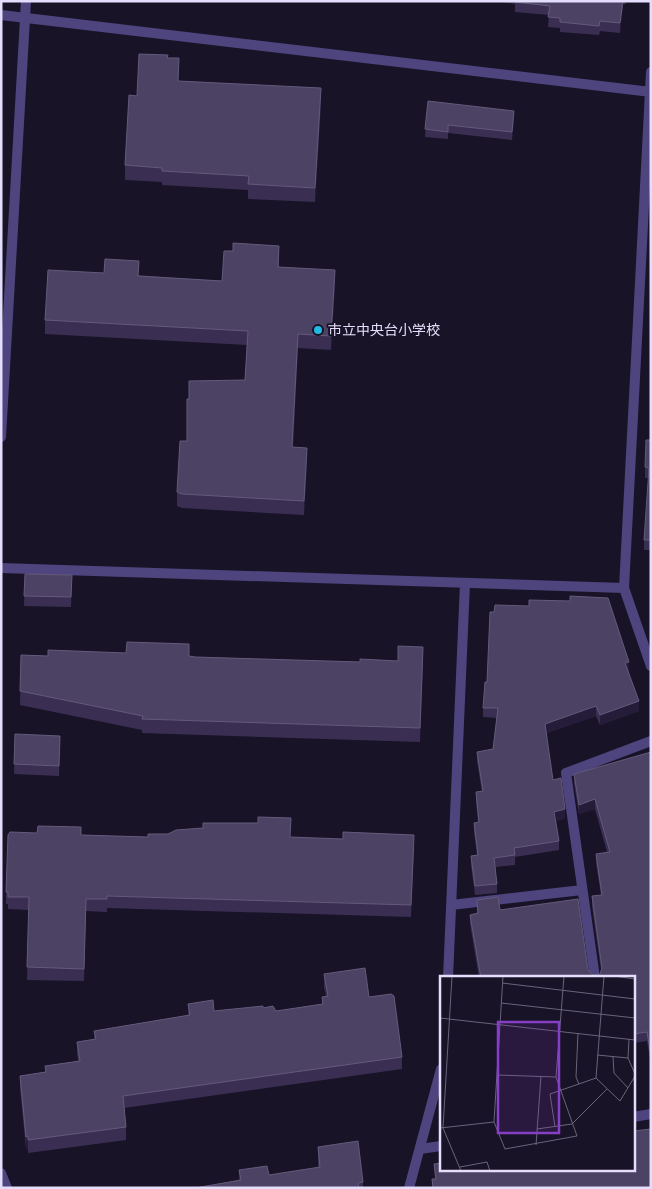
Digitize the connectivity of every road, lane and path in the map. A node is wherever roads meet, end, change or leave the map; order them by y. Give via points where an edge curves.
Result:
1 (26, 1) edge
2 (1, 15) edge
3 (25, 17) junction
4 (651, 72) edge
5 (650, 92) edge
6 (1, 437) edge
7 (1, 568) edge
8 (465, 583) junction
9 (624, 588) junction
10 (651, 666) edge
11 (651, 741) edge
12 (582, 890) junction
13 (452, 905) junction
14 (448, 976) edge
15 (595, 976) edge
16 (440, 1073) edge
17 (651, 1114) edge
18 (634, 1117) edge
19 (440, 1146) edge
20 (420, 1149) junction
21 (1, 1173) edge
22 (7, 1188) edge
23 (409, 1188) edge

1 - 3 street
2 - 3 street
3 - 5 street
3 - 6 street
4 - 5 street
5 - 9 street
7 - 8 street
8 - 9 street
8 - 13 street
9 - 10 street
11 - 12 street via 566,773
12 - 13 street
12 - 15 street
13 - 14 street
16 - 20 street
17 - 18 street
19 - 20 street
20 - 23 street
21 - 22 street

